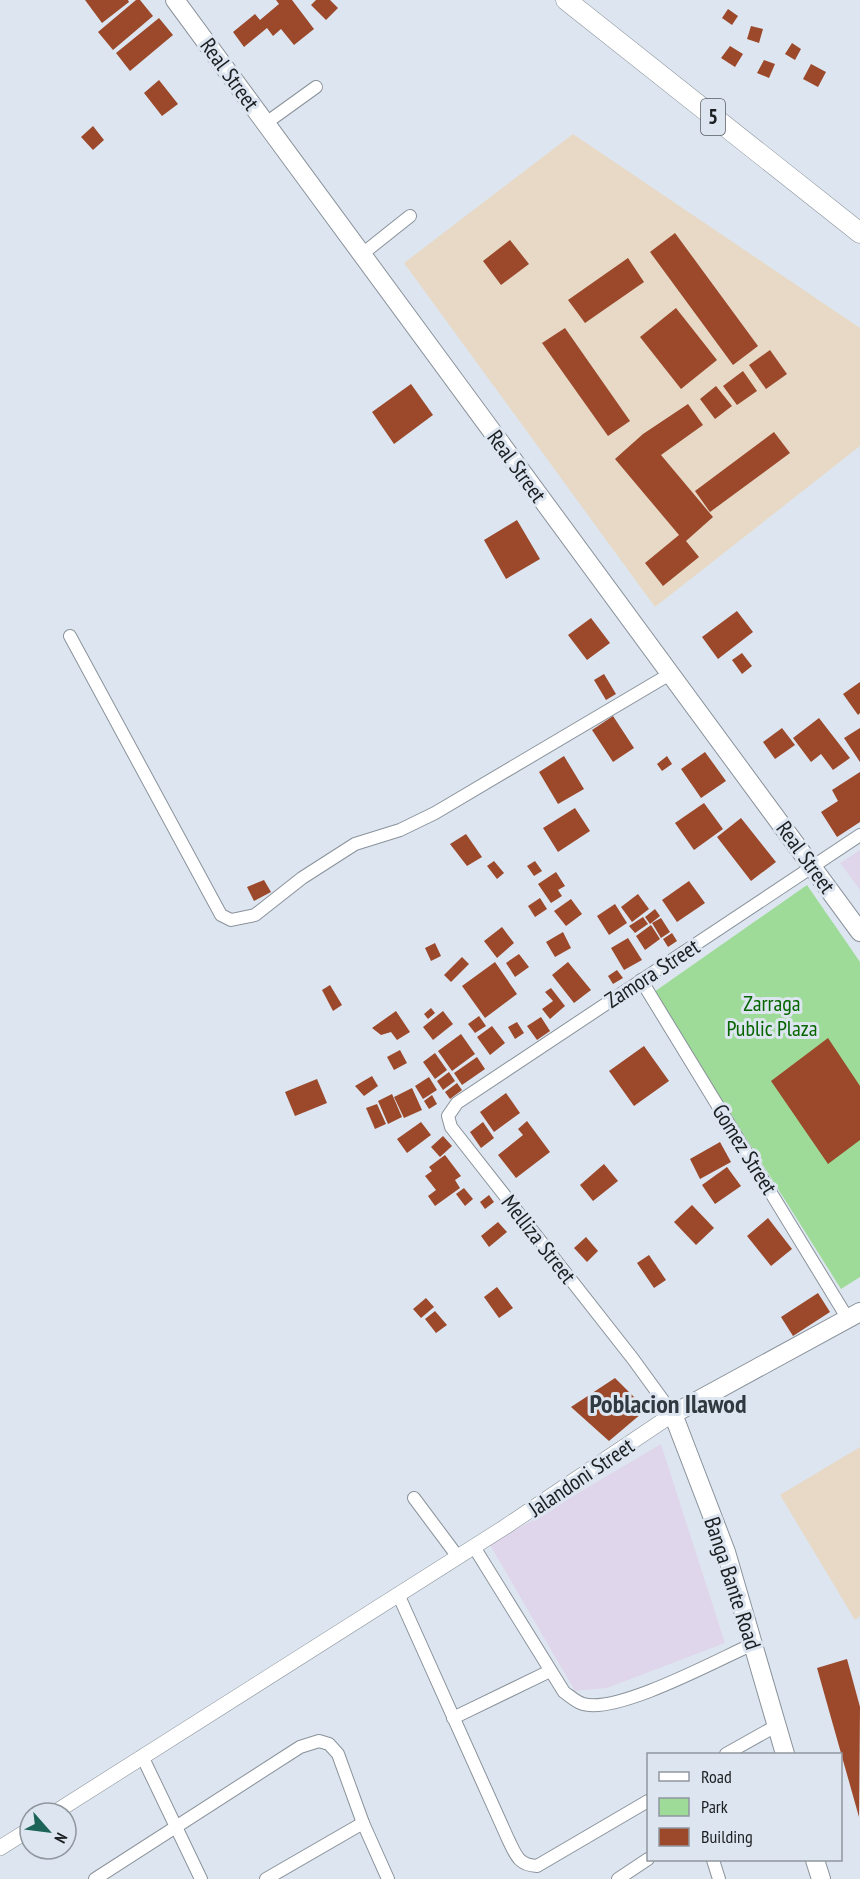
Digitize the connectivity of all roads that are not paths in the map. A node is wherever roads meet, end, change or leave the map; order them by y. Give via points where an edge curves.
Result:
1 (175, 0) edge
2 (566, 0) edge
3 (316, 87) dead end
4 (266, 123) junction
5 (410, 216) dead end
6 (860, 233) edge
7 (361, 255) junction
8 (70, 636) dead end
9 (670, 674) junction
10 (860, 835) edge
11 (814, 867) junction
12 (860, 932) edge
13 (641, 980) junction
14 (448, 1116) joint
15 (854, 1316) edge
16 (673, 1414) junction
17 (414, 1498) dead end
18 (474, 1547) junction
19 (458, 1557) junction
20 (398, 1594) junction
21 (753, 1644) junction
22 (550, 1671) junction
23 (453, 1718) junction
24 (776, 1726) junction
25 (729, 1753) edge
26 (784, 1753) edge
27 (142, 1756) junction
28 (73, 1801) edge
29 (647, 1802) edge
30 (363, 1823) junction
31 (176, 1827) junction
32 (18, 1837) edge
33 (0, 1848) edge
34 (647, 1860) edge
35 (713, 1861) edge
36 (815, 1861) edge
37 (101, 1877) edge
38 (201, 1879) edge
39 (267, 1879) edge
40 (388, 1879) edge
41 (618, 1879) edge
42 (718, 1879) edge
43 (821, 1879) edge

1 - 4 main road, Real Street
2 - 6 main road, 5
3 - 4 street
4 - 7 main road, Real Street
5 - 7 street
7 - 9 main road, Real Street
8 - 9 street via 221,915 231,920 255,915 302,878 356,844 400,830 435,813
9 - 11 main road, Real Street
10 - 11 street, Zamora Street
11 - 12 main road, Real Street
11 - 13 street, Zamora Street
13 - 14 street, Zamora Street via 457,1103
13 - 15 street, Gomez Street
14 - 16 street, Melliza Street via 451,1127
15 - 16 main road, Jalandoni Street
16 - 18 street, Jalandoni Street
16 - 21 main road, Banga Bante Road via 726,1552
17 - 19 street
18 - 19 street, Jalandoni Street
18 - 22 street
19 - 20 street, Jalandoni Street
20 - 23 street
20 - 27 street, Jalandoni Street
21 - 22 street via 613,1703 585,1704 574,1700
21 - 24 main road, Banga Bante Road
22 - 23 street
23 - 29 street via 517,1857 526,1865 537,1866
24 - 25 street
24 - 26 main road, Banga Bante Road
27 - 28 street, Jalandoni Street
27 - 31 street
30 - 31 street via 338,1754 329,1744 319,1741 300,1747
30 - 39 street
30 - 40 street
31 - 37 street
31 - 38 street
32 - 33 street
34 - 41 street
35 - 42 street
36 - 43 main road

